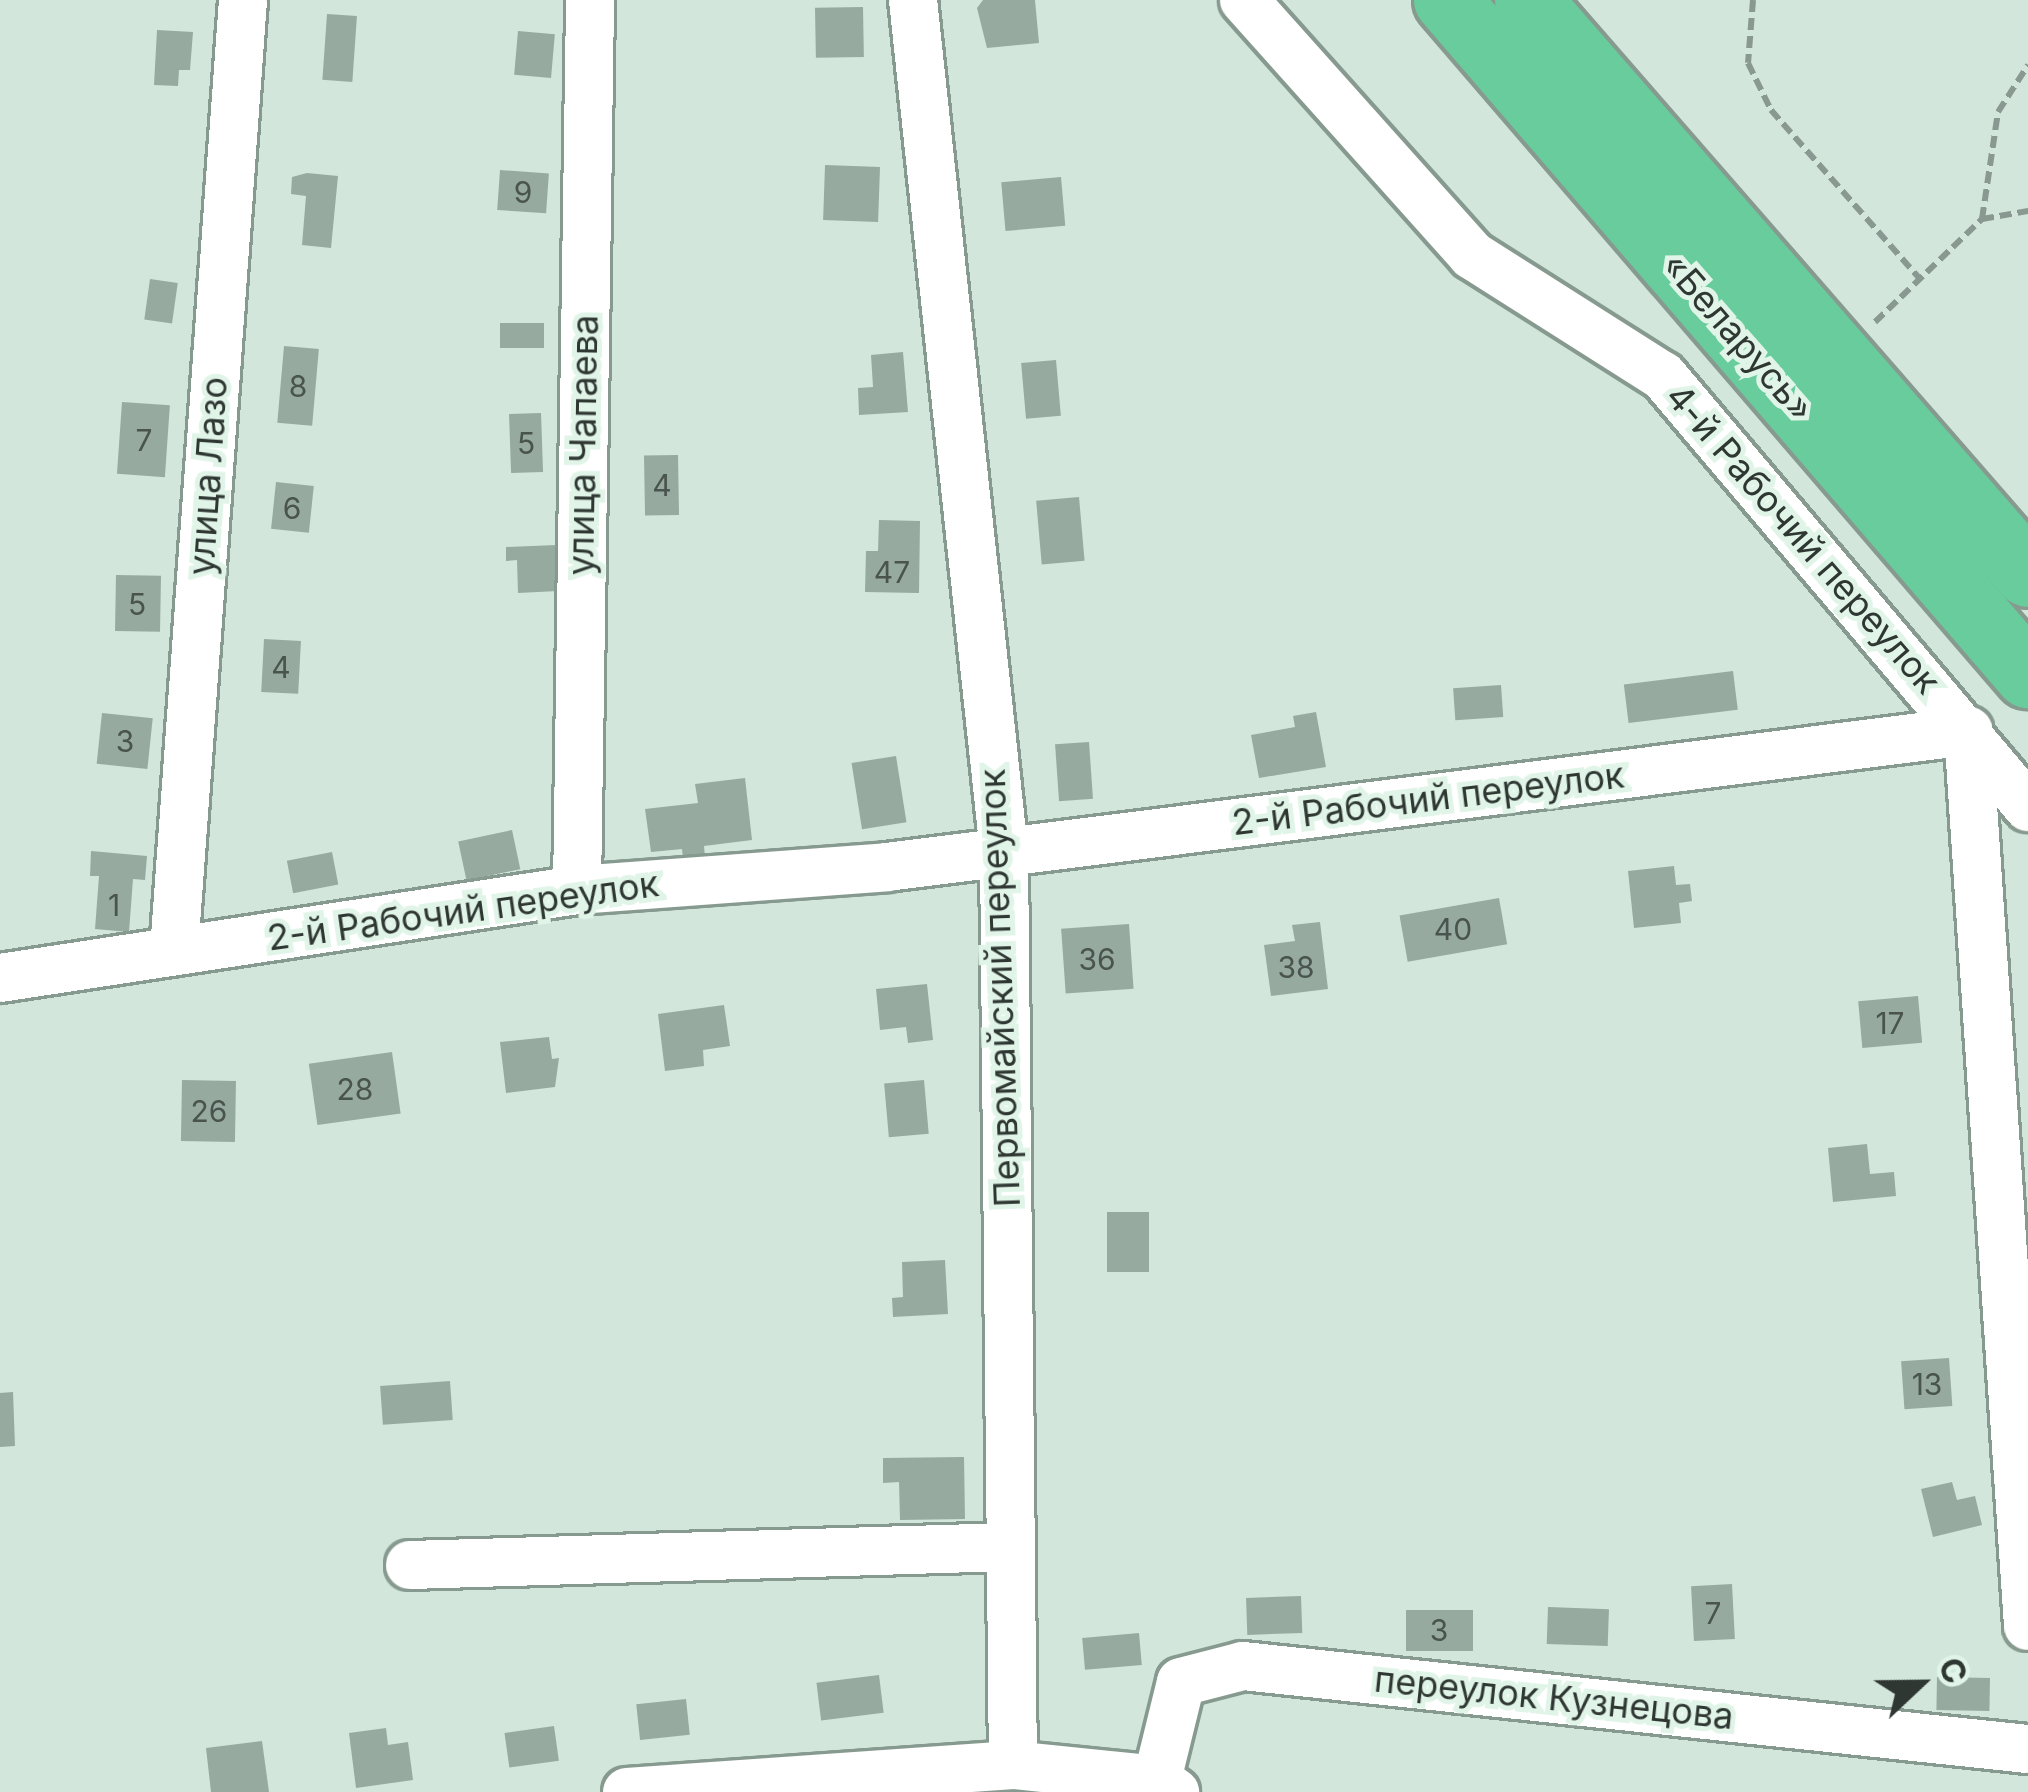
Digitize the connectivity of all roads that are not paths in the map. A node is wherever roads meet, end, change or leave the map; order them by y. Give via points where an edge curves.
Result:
1 (243, 0) edge
2 (590, 0) edge
3 (913, 0) edge
4 (1244, 0) edge
5 (1448, 0) edge
6 (1528, 0) edge
7 (2028, 574) edge
8 (2028, 675) edge
9 (1968, 731) junction
10 (2028, 807) edge
11 (1004, 852) junction
12 (577, 890) junction
13 (174, 951) junction
14 (0, 979) edge
15 (1011, 1547) junction
16 (410, 1565) dead end
17 (2028, 1626) edge
18 (2028, 1749) edge
19 (1013, 1765) junction
20 (717, 1786) edge
21 (1162, 1788) edge
22 (627, 1792) edge

1 - 13 street, улица Лазо
2 - 12 street, улица Чапаева
3 - 11 street, Первомайский переулок
4 - 9 street, 4-й Рабочий переулок via 1472,255 1663,376
5 - 8 highway, «Беларусь»
6 - 7 highway, «Беларусь»
9 - 10 street, 4-й Рабочий переулок
9 - 11 street, 2-й Рабочий переулок
9 - 17 street
11 - 12 street, 2-й Рабочий переулок
11 - 15 street, Первомайский переулок
12 - 13 street, 2-й Рабочий переулок
13 - 14 street, 2-й Рабочий переулок
15 - 16 street
15 - 19 street, Первомайский переулок
18 - 21 street, переулок Кузнецова via 1243,1666 1181,1682
19 - 20 street
19 - 21 street
20 - 22 street

